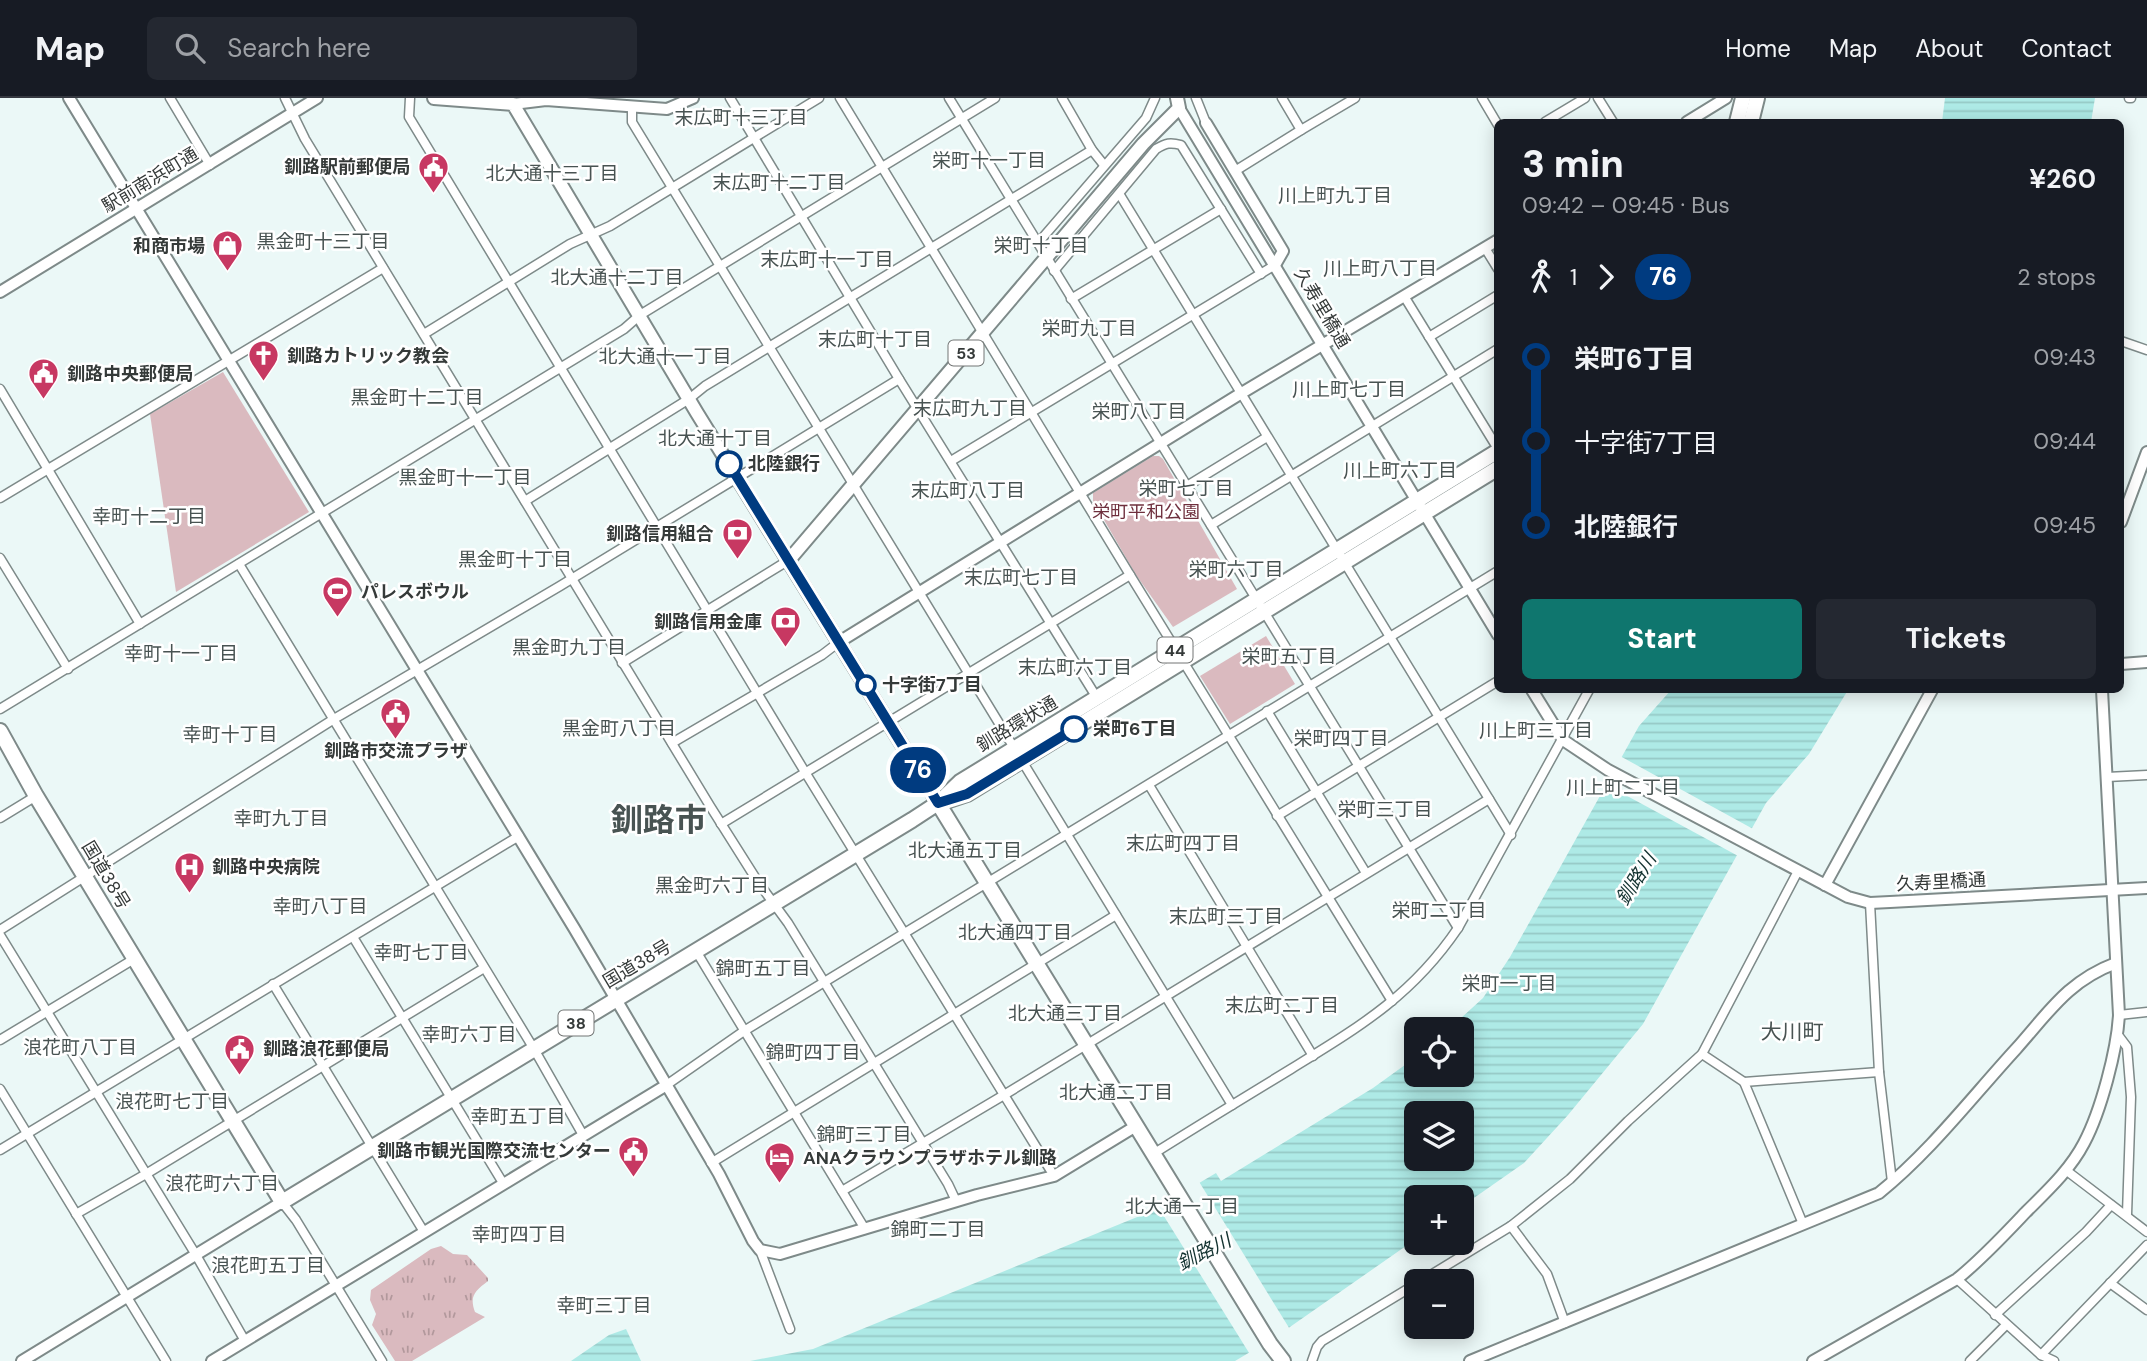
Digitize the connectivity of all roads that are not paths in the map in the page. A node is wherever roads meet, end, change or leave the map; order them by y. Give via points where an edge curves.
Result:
1 (69, 98) edge
2 (170, 98) edge
3 (285, 98) edge
4 (317, 98) edge
5 (410, 98) edge
6 (434, 98) edge
7 (693, 98) edge
8 (730, 98) edge
9 (819, 98) edge
10 (840, 98) edge
11 (949, 98) edge
12 (995, 98) edge
13 (1062, 98) edge
14 (1155, 98) edge
15 (1196, 98) edge
16 (1282, 98) edge
17 (1356, 98) edge
18 (1482, 98) edge
19 (1585, 98) edge
20 (1598, 98) edge
21 (1726, 98) edge
22 (1743, 98) edge
23 (1757, 98) edge
24 (1178, 103) edge
25 (513, 104) junction
26 (632, 107) junction
27 (292, 112) junction
28 (962, 119) junction
29 (1495, 119) edge
30 (1550, 119) edge
31 (1612, 119) edge
32 (1692, 119) edge
33 (1738, 119) edge
34 (1752, 119) edge
35 (1206, 122) joint
36 (1301, 130) junction
37 (754, 138) junction
38 (1092, 150) junction
39 (210, 165) junction
40 (1104, 165) junction
41 (883, 167) junction
42 (1235, 171) junction
43 (672, 188) junction
44 (1120, 195) junction
45 (1010, 200) junction
46 (136, 208) junction
47 (1221, 209) junction
48 (801, 217) junction
49 (591, 234) junction
50 (1494, 242) edge
51 (1038, 243) junction
52 (932, 248) junction
53 (1485, 248) junction
54 (1153, 250) junction
55 (1046, 258) junction
56 (1494, 263) edge
57 (1275, 265) junction
58 (721, 266) junction
59 (383, 268) junction
60 (1054, 271) junction
61 (1261, 274) junction
62 (509, 280) junction
63 (0, 292) edge
64 (1404, 296) junction
65 (850, 297) junction
66 (1494, 297) edge
67 (1071, 299) junction
68 (1192, 314) junction
69 (640, 315) junction
70 (984, 333) junction
71 (424, 334) junction
72 (1429, 337) junction
73 (2124, 342) edge
74 (1324, 345) junction
75 (769, 347) junction
76 (2147, 350) edge
77 (1494, 351) edge
78 (228, 360) junction
79 (1111, 364) junction
80 (561, 367) junction
81 (1454, 376) junction
82 (899, 379) junction
83 (0, 389) edge
84 (1240, 394) junction
85 (689, 399) junction
86 (918, 409) junction
87 (1031, 412) junction
88 (476, 419) junction
89 (1371, 425) junction
90 (819, 427) junction
91 (1267, 437) junction
92 (1160, 443) junction
93 (1494, 443) edge
94 (610, 448) junction
95 (2147, 452) edge
96 (1494, 453) edge
97 (951, 461) junction
98 (47, 469) junction
99 (1494, 470) edge
100 (1291, 475) junction
101 (737, 477) junction
102 (854, 484) junction
103 (1187, 486) junction
104 (1081, 493) junction
105 (0, 498) edge
106 (525, 501) junction
107 (1420, 508) junction
108 (322, 513) junction
109 (2124, 514) edge
110 (1211, 525) junction
111 (657, 526) junction
112 (999, 541) junction
113 (1341, 557) junction
114 (0, 558) edge
115 (789, 560) junction
116 (239, 565) junction
117 (1494, 573) edge
118 (1130, 575) junction
119 (572, 579) junction
120 (1469, 588) junction
121 (919, 591) junction
122 (1261, 606) junction
123 (708, 611) junction
124 (1051, 622) junction
125 (140, 624) junction
126 (1494, 629) edge
127 (1390, 636) junction
128 (839, 642) junction
129 (1181, 656) junction
130 (622, 663) junction
131 (2147, 663) edge
132 (2124, 664) edge
133 (68, 669) junction
134 (419, 671) junction
135 (969, 673) junction
136 (1494, 683) edge
137 (1309, 685) junction
138 (758, 692) junction
139 (1534, 693) edge
140 (1587, 693) edge
141 (1930, 693) edge
142 (2102, 693) edge
143 (1097, 698) junction
144 (0, 709) edge
145 (1267, 711) junction
146 (1440, 716) junction
147 (334, 719) junction
148 (888, 722) junction
149 (0, 731) edge
150 (1228, 735) junction
151 (1563, 740) junction
152 (672, 743) junction
153 (1019, 754) junction
154 (1359, 766) junction
155 (805, 772) junction
156 (2147, 775) edge
157 (2107, 778) junction
158 (1149, 785) junction
159 (1317, 792) junction
160 (36, 796) junction
161 (1489, 799) junction
162 (938, 803) junction
163 (1277, 816) junction
164 (0, 818) edge
165 (721, 824) junction
166 (1067, 835) junction
167 (1511, 835) junction
168 (519, 836) junction
169 (1408, 848) junction
170 (856, 853) junction
171 (1798, 871) junction
172 (1366, 873) junction
173 (85, 877) junction
174 (987, 882) junction
175 (1825, 885) junction
176 (435, 887) junction
177 (2147, 888) edge
178 (2113, 890) junction
179 (1327, 897) junction
180 (773, 902) junction
181 (1870, 903) junction
182 (1116, 915) junction
183 (1458, 928) junction
184 (0, 933) edge
185 (905, 933) junction
186 (354, 936) junction
187 (1246, 946) junction
188 (695, 951) junction
189 (134, 959) junction
190 (2116, 963) junction
191 (1035, 964) junction
192 (484, 968) junction
193 (824, 982) junction
194 (273, 984) junction
195 (1166, 995) junction
196 (616, 999) junction
197 (1392, 1001) junction
198 (47, 1012) junction
199 (2147, 1012) edge
200 (2119, 1014) junction
201 (955, 1015) junction
202 (403, 1017) junction
203 (744, 1031) junction
204 (2118, 1035) junction
205 (0, 1040) edge
206 (184, 1040) junction
207 (1087, 1044) junction
208 (534, 1049) junction
209 (1702, 1054) junction
210 (1313, 1056) junction
211 (875, 1064) junction
212 (322, 1066) junction
213 (1879, 1072) junction
214 (1744, 1082) junction
215 (665, 1086) junction
216 (0, 1089) edge
217 (96, 1092) junction
218 (1004, 1096) junction
219 (453, 1098) junction
220 (1232, 1105) junction
221 (794, 1114) junction
222 (233, 1121) junction
223 (1136, 1126) junction
224 (26, 1133) junction
225 (583, 1135) junction
226 (923, 1143) junction
227 (372, 1148) junction
228 (0, 1150) edge
229 (1153, 1154) junction
230 (711, 1163) junction
231 (2067, 1171) junction
232 (146, 1174) junction
233 (1054, 1176) junction
234 (1892, 1182) junction
235 (503, 1184) junction
236 (842, 1191) junction
237 (956, 1201) junction
238 (282, 1202) junction
239 (2110, 1205) junction
240 (76, 1214) junction
241 (2127, 1214) junction
242 (1804, 1224) junction
243 (1511, 1226) junction
244 (865, 1229) junction
245 (424, 1232) junction
246 (2147, 1232) edge
247 (2147, 1245) edge
248 (760, 1250) junction
249 (196, 1255) junction
250 (1440, 1269) edge
251 (1957, 1279) junction
252 (2110, 1283) junction
253 (336, 1285) junction
254 (1404, 1291) edge
255 (127, 1297) junction
256 (2147, 1310) edge
257 (1996, 1315) junction
258 (1565, 1323) junction
259 (2006, 1325) junction
260 (790, 1329) dead end
261 (245, 1341) junction
262 (2041, 1354) junction
263 (1311, 1359) edge
264 (1281, 1360) edge
265 (22, 1361) edge
266 (166, 1361) edge
267 (212, 1361) edge
268 (382, 1361) edge
269 (1470, 1361) edge
270 (1813, 1361) edge
271 (1970, 1361) edge
272 (2054, 1361) edge

1 - 46 street
2 - 39 street
3 - 27 street
4 - 27 street, 駅前南浜町通
5 - 62 street via 409,117
6 - 25 main road
7 - 26 street via 667,109
8 - 37 street
9 - 37 street
10 - 41 street
11 - 28 street
12 - 28 street
13 - 38 street
14 - 40 street via 1146,118
15 - 35 street
16 - 36 street
17 - 36 street
18 - 29 street
19 - 30 street
20 - 31 street
21 - 32 street
22 - 33 highway
23 - 34 highway
24 - 55 main road, 53
24 - 57 street, 久寿里橋通
25 - 26 street via 546,100
25 - 49 main road
26 - 43 street via 632,122
27 - 39 street, 駅前南浜町通
27 - 59 street
28 - 41 street
28 - 45 street
35 - 42 street
36 - 42 street
37 - 43 street
37 - 48 street
38 - 40 street
38 - 45 street
39 - 46 street, 駅前南浜町通
40 - 51 street
41 - 48 street
41 - 52 street
42 - 57 street via 1283,251
43 - 49 street
43 - 58 street
44 - 47 street via 1156,149 1173,143 1181,145
44 - 54 street
44 - 60 street
45 - 51 street
45 - 52 street
46 - 63 street, 駅前南浜町通
46 - 78 street
47 - 54 street
47 - 61 street
48 - 58 street
48 - 65 street
49 - 62 street
49 - 69 main road
50 - 53 street
51 - 55 street
52 - 65 street
52 - 70 street
53 - 56 street
53 - 64 street
54 - 67 street
54 - 68 street
55 - 60 street
55 - 70 main road, 53
57 - 61 street
57 - 74 street, 久寿里橋通
58 - 69 street
58 - 75 street
59 - 71 street
59 - 78 street
60 - 67 street
61 - 68 street
62 - 71 street
62 - 80 street
64 - 72 street
64 - 74 street
65 - 75 street
65 - 82 street
66 - 72 street
67 - 79 street
68 - 79 street
68 - 84 street
69 - 80 street
69 - 85 main road
70 - 86 main road, 53
70 - 87 street
71 - 88 street
72 - 81 street
73 - 76 street
74 - 84 street
74 - 89 street, 久寿里橋通
75 - 85 street
75 - 90 street
77 - 81 street
78 - 98 street
78 - 108 street
79 - 87 street
79 - 92 street
80 - 88 street
80 - 94 street
81 - 89 street
81 - 93 street
82 - 86 street
82 - 90 street
83 - 98 street
84 - 91 street
84 - 92 street
85 - 94 street
85 - 101 main road
86 - 97 street
86 - 102 main road, 53
87 - 97 street
87 - 104 street
88 - 106 street
88 - 108 street
89 - 100 street
89 - 107 street, 久寿里橋通
90 - 101 street
90 - 102 street
91 - 100 street
91 - 103 street
92 - 103 street
92 - 104 street
94 - 106 street
94 - 111 street
95 - 109 street
96 - 107 highway, 釧路環状通 / 44
97 - 112 street
98 - 105 street
98 - 125 street
99 - 107 highway, 釧路環状通 / 44
100 - 110 street
100 - 113 street
101 - 111 street
101 - 115 main road
102 - 115 main road, 53
102 - 121 street
103 - 110 street
104 - 112 street
104 - 118 street
106 - 119 street
107 - 113 highway, 釧路環状通 / 44
107 - 120 street, 久寿里橋通
108 - 116 street
108 - 134 street
110 - 122 street
111 - 119 street
111 - 123 street
112 - 121 street
112 - 124 street
113 - 122 highway, 釧路環状通 / 44
113 - 127 street
114 - 133 street
115 - 123 street
115 - 128 main road
116 - 125 street
116 - 147 street
117 - 120 street
118 - 124 street
118 - 129 street
119 - 130 street
119 - 134 street
120 - 126 street, 久寿里橋通
120 - 127 street
121 - 128 street
121 - 135 street
122 - 129 highway, 釧路環状通 / 44
122 - 137 street
123 - 130 street
123 - 138 street
124 - 135 street
124 - 143 street
125 - 133 street
127 - 137 street
127 - 146 street
128 - 138 street
128 - 148 main road
129 - 143 highway, 釧路環状通 / 44
129 - 150 street
129 - 153 highway, 釧路環状通 / 44
130 - 152 street
131 - 132 street
133 - 144 street
134 - 147 street
134 - 168 street
135 - 148 street
135 - 153 street
136 - 146 street
137 - 145 street
137 - 154 street
138 - 152 street
138 - 155 street
139 - 151 street
140 - 151 street
141 - 175 street
142 - 157 street
143 - 153 highway, 釧路環状通 / 44
145 - 150 street
145 - 159 street
146 - 154 street
146 - 161 street
147 - 173 street
147 - 176 street
148 - 155 street
148 - 162 main road
149 - 160 highway, 国道38号
150 - 158 street
150 - 163 street
151 - 167 street
151 - 171 street, 久寿里橋通 via 1608,770
152 - 165 street
153 - 162 highway, 釧路環状通 / 44 via 967,794
153 - 166 street
154 - 159 street
154 - 169 street
155 - 165 street
155 - 170 street
156 - 157 street
157 - 178 street
158 - 166 street
158 - 187 street
159 - 163 street
159 - 172 street
160 - 164 street
160 - 173 highway, 国道38号
161 - 167 street
161 - 169 street
162 - 170 highway, 国道38号 / 38
162 - 174 highway
163 - 179 street
165 - 180 street
166 - 174 street
166 - 182 street
167 - 183 street
168 - 176 street
168 - 196 street
169 - 172 street
169 - 183 street
170 - 180 highway, 国道38号 / 38
170 - 185 street
171 - 175 street, 久寿里橋通
171 - 209 street
172 - 179 street
173 - 184 street
173 - 189 highway, 国道38号
174 - 185 street
174 - 191 highway
175 - 181 street, 久寿里橋通
176 - 186 street
176 - 192 street
177 - 178 street, 久寿里橋通
178 - 181 street, 久寿里橋通
178 - 190 street
179 - 187 street
179 - 197 street
180 - 188 highway, 国道38号 / 38
180 - 193 street
181 - 213 street
182 - 191 street
182 - 195 street
183 - 197 street via 1415,982
184 - 198 street
185 - 193 street
185 - 201 street
186 - 194 street
186 - 202 street
187 - 195 street
187 - 210 street
188 - 196 highway, 国道38号 / 38
188 - 203 street
189 - 198 street
189 - 206 highway, 国道38号
190 - 200 street
190 - 234 street via 2070,988
191 - 201 street
191 - 207 highway
192 - 202 street
192 - 208 street
193 - 203 street
193 - 211 street
194 - 206 street
194 - 212 street
195 - 207 street
195 - 220 street
196 - 208 highway, 国道38号 / 38
196 - 215 street
197 - 210 street
198 - 205 street
198 - 217 street
199 - 200 street
200 - 204 street
201 - 211 street
201 - 218 street
202 - 212 street
202 - 219 street
203 - 215 street
203 - 221 street
204 - 231 street via 2097,1110
204 - 241 street via 2127,1047 2131,1097
206 - 217 street
206 - 222 highway, 国道38号
207 - 218 street
207 - 223 highway
208 - 219 highway, 国道38号 / 38
208 - 225 street
209 - 214 street
209 - 243 street via 1570,1179
210 - 220 street
211 - 221 street
211 - 226 street
212 - 222 street
212 - 227 street
213 - 214 street
213 - 234 street
214 - 242 street
215 - 225 street
215 - 230 street
216 - 224 street
217 - 224 street
217 - 232 street
218 - 226 street
218 - 233 street
219 - 227 highway, 国道38号 / 38
219 - 235 street
220 - 229 street
221 - 230 street
221 - 236 street
222 - 232 street
222 - 238 highway, 国道38号
223 - 229 highway
223 - 233 street
224 - 228 street
224 - 240 street
225 - 235 street
226 - 236 street
226 - 237 street
227 - 238 highway, 国道38号 / 38
227 - 245 street
229 - 264 highway
230 - 248 street
231 - 239 street
231 - 251 street
232 - 240 street
232 - 249 street
233 - 237 street
234 - 242 street via 1879,1193
235 - 245 street
236 - 244 street
237 - 244 street
238 - 249 street
238 - 253 street
239 - 241 street
239 - 257 street
240 - 255 street
241 - 246 street
242 - 258 street
243 - 250 street
243 - 258 street via 1547,1274
244 - 248 street via 780,1254
245 - 253 street
247 - 252 street
248 - 260 street
249 - 255 street
249 - 261 street
251 - 257 street
251 - 270 street
252 - 256 street
252 - 262 street
253 - 261 street
253 - 268 street
254 - 263 street via 1322,1341
255 - 265 street
255 - 266 street
257 - 259 street
258 - 269 street
259 - 262 street
259 - 271 street
261 - 267 street
262 - 272 street

